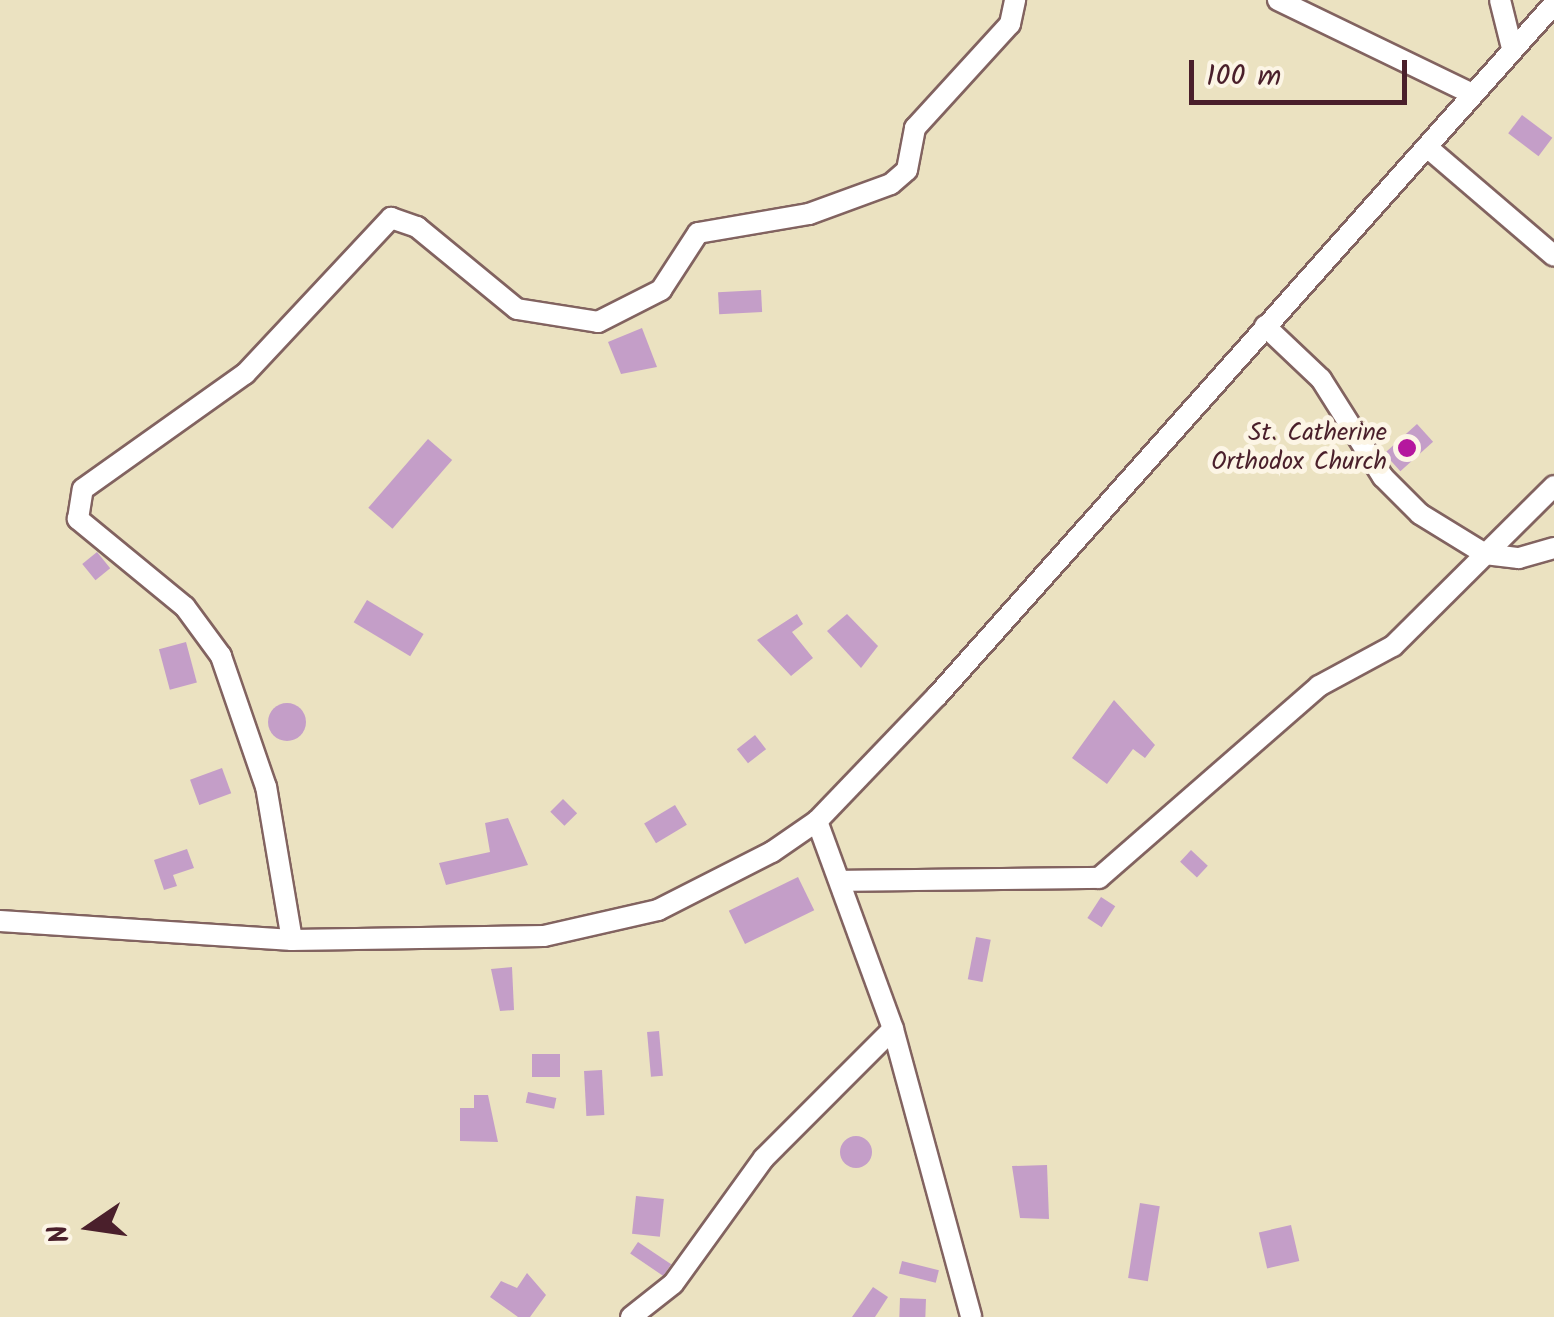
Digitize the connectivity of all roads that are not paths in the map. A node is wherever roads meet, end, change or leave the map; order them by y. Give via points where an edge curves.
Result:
1 (1015, 0) edge
2 (1278, 0) edge
3 (1500, 0) edge
4 (1554, 4) edge
5 (1512, 48) junction
6 (1470, 93) junction
7 (1427, 147) junction
8 (1554, 256) edge
9 (1265, 326) junction
10 (1554, 486) edge
11 (1554, 548) edge
12 (1484, 554) junction
13 (818, 821) junction
14 (840, 881) junction
15 (0, 921) edge
16 (292, 940) junction
17 (893, 1029) junction
18 (631, 1317) edge
19 (971, 1317) edge

1 - 16 street via 1002,35 934,100 916,128 907,170 891,184 809,214 698,233 661,290 598,322 517,309 417,226 391,218 245,374 83,488 78,519 185,607 221,656 266,787
2 - 6 street
3 - 5 street
4 - 5 street
5 - 6 street
6 - 7 street
7 - 8 street
7 - 9 street
9 - 12 street via 1322,379 1383,477
9 - 13 street
10 - 12 street
11 - 12 street via 1519,558
12 - 14 street via 1393,646 1319,686 1099,878
13 - 14 street
13 - 16 street via 719,883 605,927 491,940
14 - 17 street
15 - 16 street
17 - 18 street via 764,1158 672,1284
17 - 19 street

